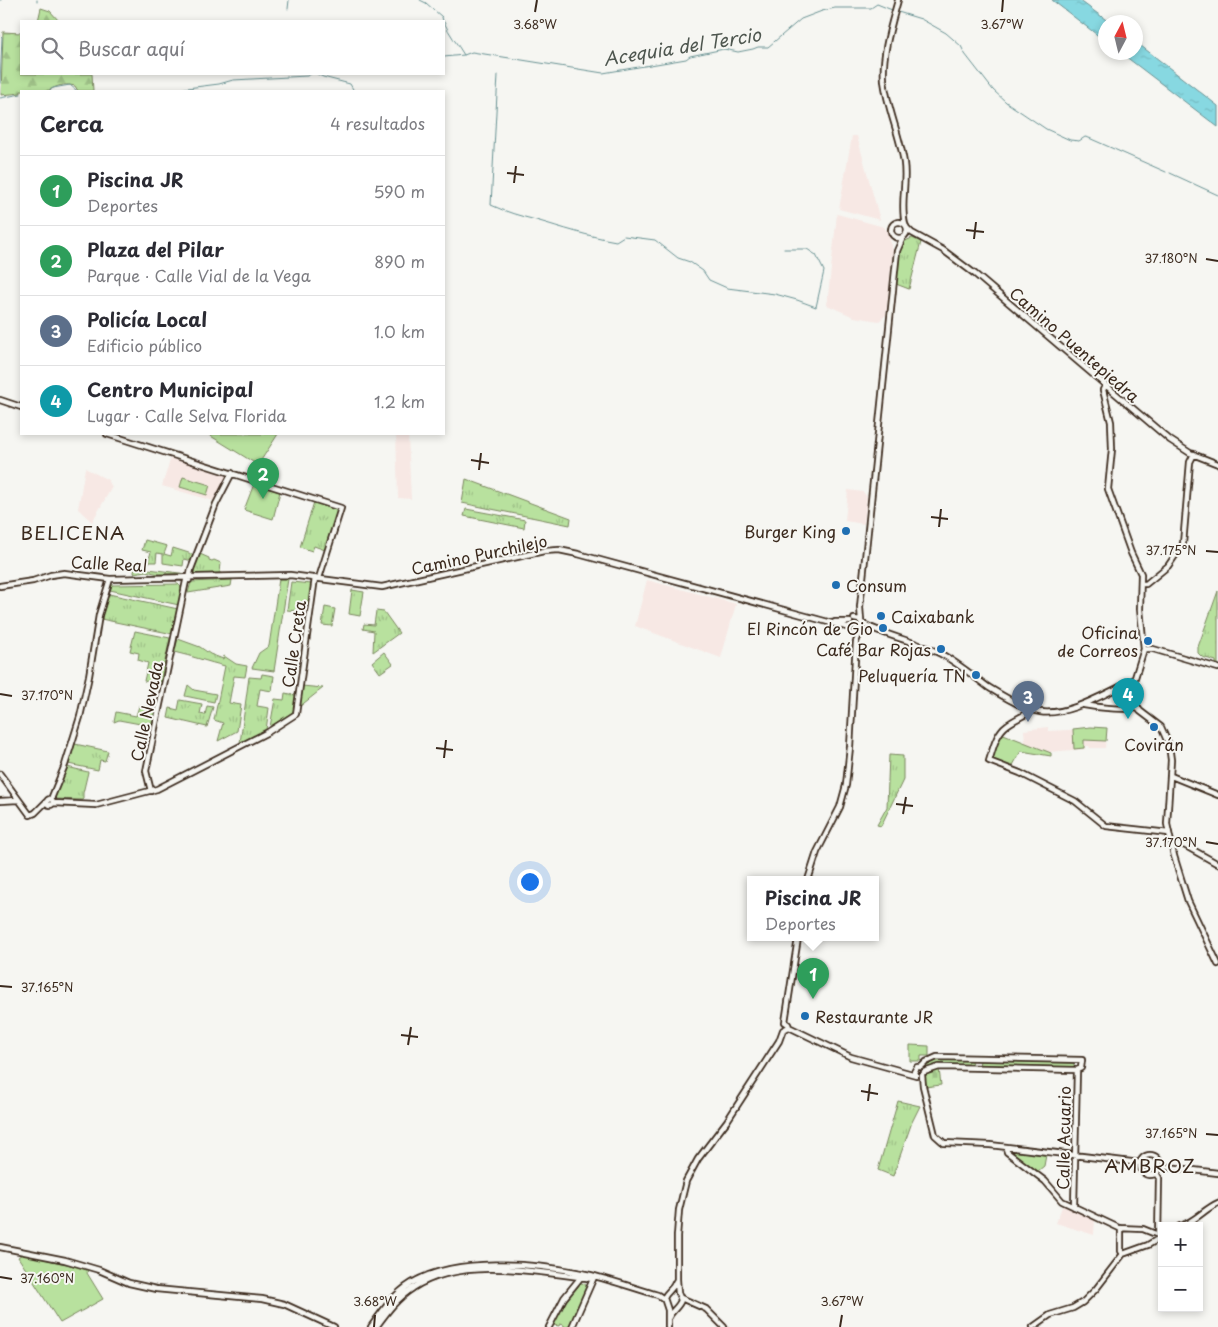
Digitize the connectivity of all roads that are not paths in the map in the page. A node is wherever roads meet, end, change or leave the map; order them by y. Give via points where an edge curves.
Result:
1 (898, 0) edge
2 (902, 208) junction
3 (895, 223) junction
4 (906, 226) junction
5 (894, 236) junction
6 (904, 237) junction
7 (920, 237) junction
8 (897, 251) junction
9 (1105, 386) junction
10 (0, 400) edge
11 (20, 407) edge
12 (111, 435) edge
13 (1194, 454) junction
14 (1218, 464) edge
15 (232, 473) junction
16 (189, 578) junction
17 (317, 578) junction
18 (110, 579) junction
19 (1141, 584) junction
20 (0, 586) edge
21 (860, 607) junction
22 (852, 620) junction
23 (826, 621) junction
24 (861, 626) junction
25 (851, 630) junction
26 (856, 642) junction
27 (1144, 649) junction
28 (1218, 668) edge
29 (1133, 684) junction
30 (1092, 704) junction
31 (1138, 708) junction
32 (1032, 710) junction
33 (0, 774) edge
34 (1171, 776) junction
35 (151, 790) junction
36 (1218, 795) edge
37 (18, 800) junction
38 (0, 801) edge
39 (51, 801) junction
40 (1169, 833) junction
41 (1172, 845) junction
42 (1218, 864) edge
43 (809, 876) edge
44 (798, 941) edge
45 (1218, 964) edge
46 (785, 1022) junction
47 (789, 1027) junction
48 (783, 1030) junction
49 (921, 1067) junction
50 (1076, 1070) junction
51 (917, 1074) junction
52 (1006, 1148) junction
53 (1076, 1156) junction
54 (1140, 1163) junction
55 (1160, 1166) junction
56 (1156, 1173) junction
57 (1218, 1173) edge
58 (1218, 1203) edge
59 (1074, 1206) junction
60 (1159, 1222) edge
61 (1191, 1222) edge
62 (1121, 1228) junction
63 (1158, 1235) edge
64 (1158, 1239) edge
65 (0, 1247) edge
66 (1123, 1254) junction
67 (581, 1277) junction
68 (594, 1277) junction
69 (677, 1280) junction
70 (590, 1287) junction
71 (671, 1291) junction
72 (678, 1293) junction
73 (665, 1297) junction
74 (681, 1301) junction
75 (667, 1306) junction
76 (675, 1308) junction
77 (669, 1317) junction
78 (334, 1327) edge
79 (370, 1327) edge
80 (376, 1327) edge
81 (549, 1327) edge
82 (572, 1327) edge
83 (668, 1327) edge
84 (724, 1327) edge
85 (1033, 1327) edge

1 - 2 street via 887,42 884,79 904,164
2 - 3 street
2 - 4 street
3 - 4 street via 901,222
3 - 5 street via 891,230
4 - 6 street
4 - 7 street, Camino Puentepiedra
5 - 6 street
5 - 8 street
6 - 7 street
6 - 8 street
7 - 9 street, Camino Puentepiedra via 975,274
8 - 21 street
9 - 13 street, Camino Puentepiedra via 1164,436
9 - 19 street via 1112,444 1108,489 1140,570
10 - 11 street
12 - 15 street
13 - 14 street, Camino Puentepiedra
13 - 19 street via 1190,462 1183,544 1168,566 1146,584
15 - 16 street, Calle Nevada via 216,504
15 - 17 street, Calle Creta via 341,508
16 - 17 street, Camino Purchilejo via 290,575
16 - 18 street, Calle Real
16 - 35 street, Calle Nevada via 146,771
17 - 23 street, Camino Purchilejo via 382,587 559,550
17 - 35 street, Calle Creta via 296,714 268,732
18 - 20 street, Calle Real via 64,573
18 - 39 street via 99,615 78,724
19 - 27 street
21 - 22 street
21 - 24 street
22 - 23 street, Camino Purchilejo
22 - 24 street, Camino Purchilejo
22 - 25 street
23 - 25 street, Camino Purchilejo
24 - 25 street, Camino Purchilejo
24 - 26 street
24 - 32 street via 941,654 990,688
25 - 26 street
26 - 43 street via 846,785 840,807 817,852
27 - 28 street
27 - 29 street
29 - 30 street via 1126,684
29 - 31 street
30 - 31 street
30 - 32 street via 1047,712
31 - 34 street via 1164,732 1169,745
32 - 40 street via 998,734 989,761 1074,801 1106,826
33 - 37 street
34 - 36 street
34 - 40 street
35 - 39 street via 96,805
37 - 38 street
37 - 39 street via 30,815
40 - 41 street
41 - 42 street via 1184,845
41 - 45 street via 1188,901
44 - 46 street
46 - 47 street
46 - 48 street via 780,1026
47 - 48 street
47 - 51 street via 851,1057
48 - 69 street via 727,1122 698,1159 686,1181 678,1217
49 - 50 street, Calle Acuario via 937,1057 1076,1060
49 - 51 street
49 - 51 street via 916,1068
50 - 51 street via 939,1067
50 - 53 street, Calle Acuario
51 - 52 street via 935,1135 940,1141
52 - 53 street
52 - 59 street via 1045,1181 1062,1201
53 - 54 street
53 - 59 street, Calle Acuario
54 - 55 street via 1143,1157 1151,1154 1158,1158
54 - 56 street via 1145,1174
55 - 56 street
55 - 57 street
56 - 60 street via 1159,1178
58 - 61 street
59 - 62 street
62 - 63 street via 1143,1229
62 - 66 street
64 - 66 street
65 - 78 street via 64,1260 156,1289 277,1302
66 - 85 street via 1083,1302 1050,1315
67 - 68 street
67 - 70 street
67 - 79 street via 538,1266 468,1266 440,1271 403,1290
67 - 80 street via 534,1270 445,1274 404,1294
67 - 81 street via 564,1298
68 - 70 street
68 - 73 street
69 - 71 street
69 - 72 street
70 - 82 street
71 - 72 street
71 - 73 street
72 - 74 street
73 - 75 street
74 - 76 street
74 - 84 street via 706,1309
75 - 76 street
75 - 77 street
76 - 77 street
77 - 83 street

